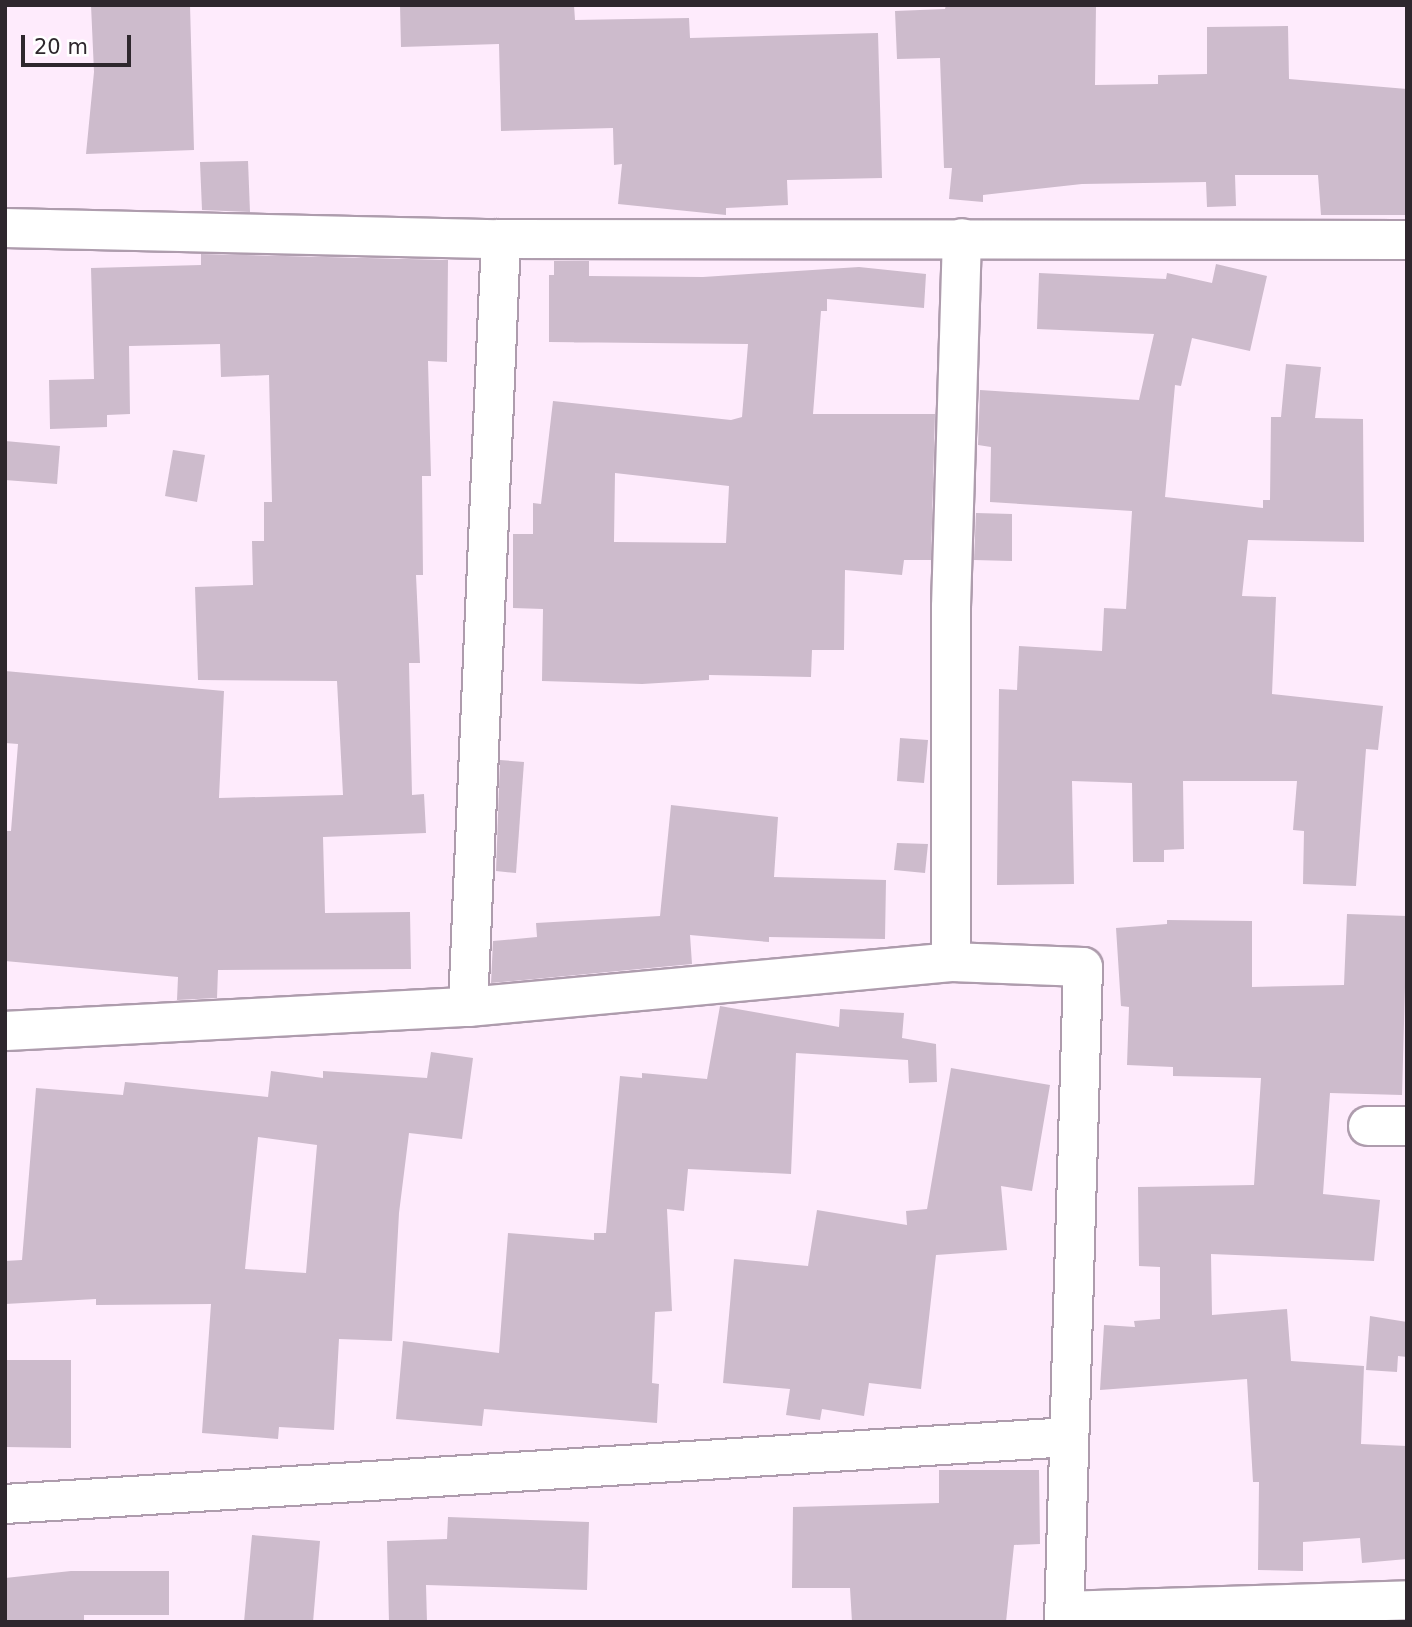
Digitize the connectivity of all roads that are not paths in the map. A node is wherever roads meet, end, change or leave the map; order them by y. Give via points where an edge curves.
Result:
1 (5, 228) edge
2 (962, 238) junction
3 (501, 239) junction
4 (1407, 240) edge
5 (951, 962) junction
6 (468, 1007) junction
7 (5, 1031) edge
8 (1368, 1126) dead end
9 (1407, 1126) edge
10 (1069, 1437) junction
11 (5, 1504) edge
12 (1407, 1600) edge
13 (1065, 1616) edge

1 - 3 street
2 - 3 street
2 - 4 street
2 - 5 street via 951,607
3 - 6 street
5 - 6 street
5 - 10 street via 1083,967
6 - 7 street
8 - 9 street
10 - 11 street
10 - 13 street
12 - 13 street

